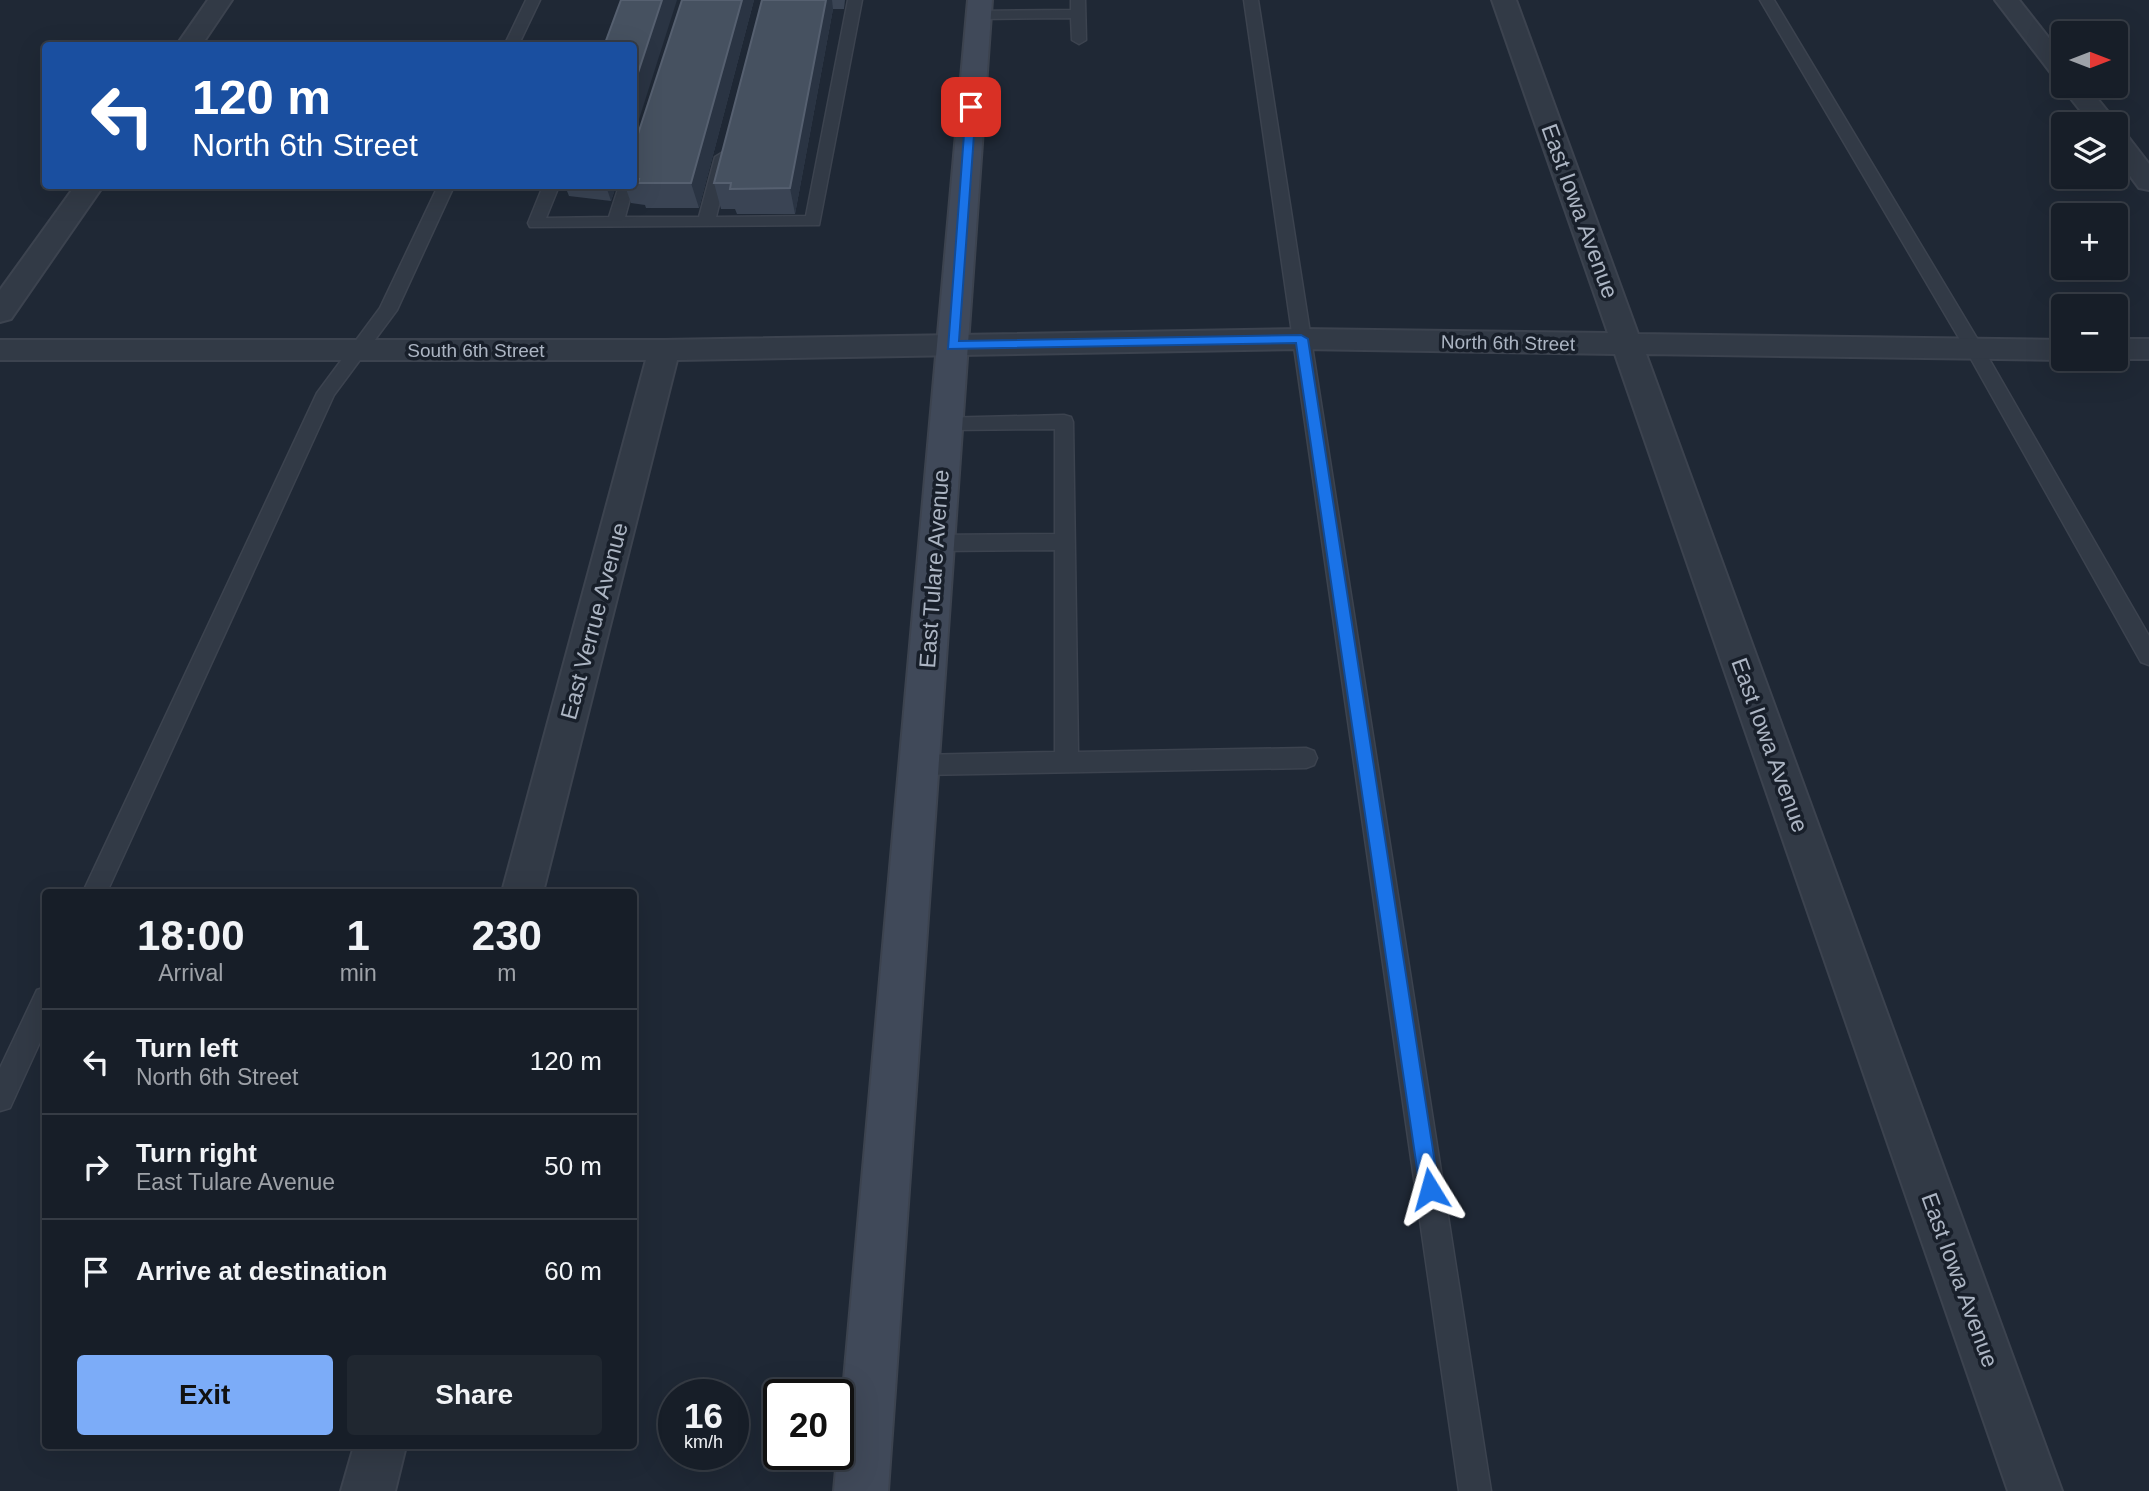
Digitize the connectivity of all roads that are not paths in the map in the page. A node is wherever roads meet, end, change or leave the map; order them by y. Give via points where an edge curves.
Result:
1 (220, 0) edge
2 (533, 0) edge
3 (855, 0) edge
4 (1251, 0) edge
5 (1504, 0) edge
6 (1767, 0) edge
7 (2007, 0) edge
8 (1078, 7) edge
9 (979, 8) edge
10 (1079, 40) dead end
11 (191, 42) edge
12 (514, 42) edge
13 (2051, 57) edge
14 (2083, 98) edge
15 (2095, 112) edge
16 (726, 146) edge
17 (2128, 155) edge
18 (2149, 182) edge
19 (87, 189) edge
20 (445, 189) edge
21 (550, 189) edge
22 (626, 189) edge
23 (706, 222) junction
24 (615, 223) junction
25 (0, 312) edge
26 (1301, 339) junction
27 (952, 346) junction
28 (1628, 346) junction
29 (2128, 349) edge
30 (2149, 349) edge
31 (0, 350) edge
32 (358, 350) junction
33 (664, 350) junction
34 (1975, 350) junction
35 (2051, 350) edge
36 (946, 423) junction
37 (1065, 542) junction
38 (936, 543) junction
39 (2149, 656) edge
40 (1306, 758) dead end
41 (1067, 762) junction
42 (919, 765) junction
43 (96, 889) edge
44 (524, 889) edge
45 (42, 1008) edge
46 (0, 1098) edge
47 (379, 1449) edge
48 (368, 1491) edge
49 (861, 1491) edge
50 (1475, 1491) edge
51 (2035, 1491) edge

1 - 11 street
2 - 12 lane
3 - 23 lane via 813,221
4 - 26 lane
5 - 28 street, East Iowa Avenue
6 - 34 lane
7 - 13 street
8 - 9 lane
8 - 10 lane
9 - 27 main road, East Tulare Avenue
14 - 15 street
16 - 23 lane
17 - 18 street
19 - 25 street
20 - 32 lane via 388,310
21 - 24 lane via 536,223
22 - 24 lane
23 - 24 lane
26 - 27 street, North 6th Street
26 - 28 street, North 6th Street
26 - 50 lane
27 - 33 street, South 6th Street
27 - 36 main road, East Tulare Avenue
28 - 34 street, North 6th Street
28 - 51 street, East Iowa Avenue
29 - 30 street
31 - 32 street, South 6th Street
32 - 33 street, South 6th Street
32 - 43 lane via 326,393
33 - 44 street, East Verrue Avenue
34 - 35 street, North 6th Street
34 - 39 lane
36 - 37 lane via 1065,422
36 - 38 main road, East Tulare Avenue
37 - 38 lane
37 - 41 lane
38 - 42 main road, East Tulare Avenue
40 - 41 lane
41 - 42 lane
42 - 49 main road, East Tulare Avenue
45 - 46 lane
47 - 48 street

